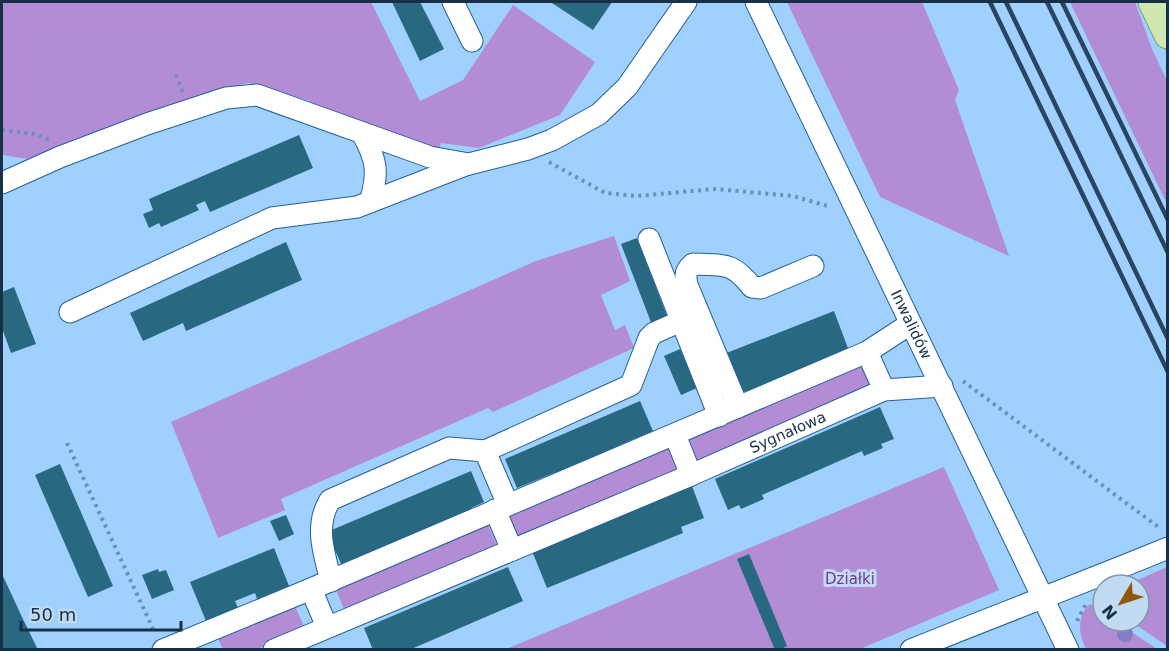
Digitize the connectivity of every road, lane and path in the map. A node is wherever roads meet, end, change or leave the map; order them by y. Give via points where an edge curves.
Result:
1 (453, 2) edge
2 (686, 2) edge
3 (756, 2) edge
4 (1152, 2) edge
5 (1167, 35) edge
6 (472, 41) dead end
7 (2, 130) edge
8 (362, 133) junction
9 (34, 134) dead end
10 (528, 149) junction
11 (469, 164) junction
12 (2, 183) edge
13 (370, 202) junction
14 (833, 207) dead end
15 (649, 239) dead end
16 (813, 267) dead end
17 (70, 312) dead end
18 (681, 321) junction
19 (910, 324) junction
20 (867, 352) junction
21 (951, 383) junction
22 (884, 390) junction
23 (728, 412) junction
24 (675, 435) junction
25 (67, 443) dead end
26 (485, 451) junction
27 (691, 475) junction
28 (502, 508) junction
29 (1161, 542) edge
30 (512, 550) junction
31 (331, 581) junction
32 (311, 589) junction
33 (1043, 597) junction
34 (327, 627) junction
35 (159, 641) edge
36 (207, 642) edge
37 (274, 650) edge
38 (911, 650) edge
39 (1068, 650) edge

1 - 6 street
2 - 10 street via 627,87 599,114 560,137
3 - 19 street, Inwalidów
4 - 5 main road
7 - 9 path
8 - 11 street via 430,157
8 - 12 street via 257,95 226,98 60,157
8 - 13 street via 376,169
10 - 11 street
10 - 14 path via 605,194 637,196 715,189 793,196
11 - 13 street
13 - 17 street via 272,218
15 - 18 street
16 - 23 street via 761,288 752,287 736,269 728,266 693,264 688,269 687,285
18 - 23 street
18 - 26 street via 650,338 631,385
19 - 20 street
19 - 21 street, Inwalidów
20 - 22 street
20 - 23 street
21 - 22 street, Sygnałowa
21 - 29 path via 1164,531
21 - 33 street, Inwalidów
22 - 27 street, Sygnałowa
23 - 24 street
24 - 27 street
24 - 28 street
25 - 35 path
26 - 28 street
26 - 31 street via 448,448 330,500 320,531
27 - 30 street, Sygnałowa
28 - 30 street
28 - 31 street
29 - 33 street via 1082,584
30 - 34 street, Sygnałowa
31 - 32 street
32 - 34 street
32 - 36 street
33 - 38 street
33 - 39 street, Inwalidów
34 - 37 street, Sygnałowa
35 - 36 street

